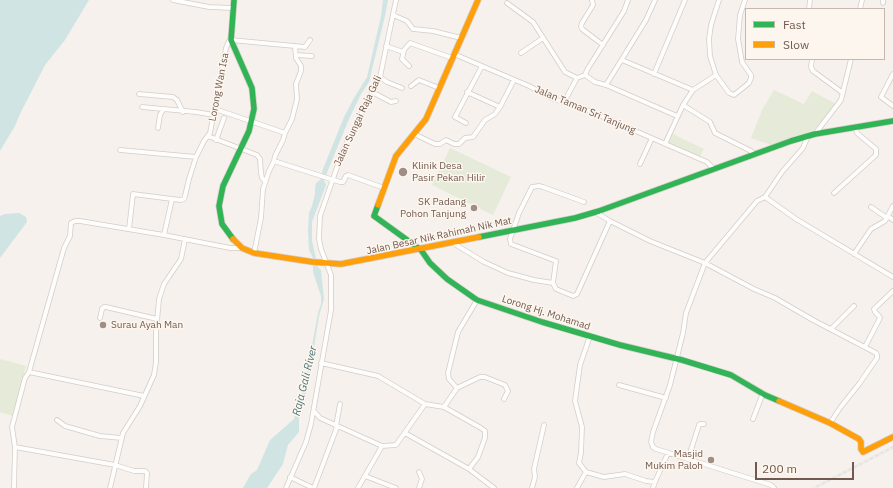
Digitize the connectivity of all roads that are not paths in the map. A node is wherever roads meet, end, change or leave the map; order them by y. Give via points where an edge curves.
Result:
1 (173, 0) edge
2 (234, 0) edge
3 (396, 0) edge
4 (478, 0) edge
5 (592, 0) edge
6 (628, 0) edge
7 (656, 0) edge
8 (685, 0) edge
9 (719, 0) edge
10 (745, 0) edge
11 (507, 3) dead end
12 (233, 8) junction
13 (393, 15) junction
14 (461, 38) junction
15 (543, 38) junction
16 (231, 40) junction
17 (310, 40) dead end
18 (603, 45) junction
19 (294, 46) junction
20 (386, 46) junction
21 (403, 52) junction
22 (521, 53) dead end
23 (296, 55) junction
24 (312, 56) dead end
25 (453, 56) junction
26 (622, 60) junction
27 (812, 60) edge
28 (851, 60) edge
29 (409, 66) dead end
30 (482, 66) junction
31 (654, 74) junction
32 (893, 74) edge
33 (585, 75) junction
34 (716, 75) junction
35 (380, 77) junction
36 (578, 78) junction
37 (514, 80) junction
38 (606, 85) junction
39 (411, 86) dead end
40 (402, 88) dead end
41 (439, 88) junction
42 (693, 90) junction
43 (372, 92) junction
44 (467, 92) junction
45 (843, 93) junction
46 (139, 94) dead end
47 (396, 101) dead end
48 (564, 102) junction
49 (683, 105) junction
50 (893, 106) edge
51 (142, 107) dead end
52 (500, 107) junction
53 (215, 109) junction
54 (163, 110) junction
55 (183, 112) junction
56 (214, 116) junction
57 (677, 116) junction
58 (224, 118) dead end
59 (893, 121) edge
60 (252, 122) junction
61 (466, 123) dead end
62 (855, 127) junction
63 (158, 128) dead end
64 (285, 133) junction
65 (414, 134) junction
66 (815, 134) junction
67 (208, 136) junction
68 (808, 136) junction
69 (652, 138) junction
70 (216, 140) junction
71 (665, 144) junction
72 (241, 149) junction
73 (120, 150) dead end
74 (754, 155) junction
75 (196, 157) junction
76 (274, 161) junction
77 (640, 164) dead end
78 (714, 169) junction
79 (333, 179) junction
80 (265, 181) junction
81 (384, 188) junction
82 (834, 194) dead end
83 (765, 197) junction
84 (172, 199) junction
85 (584, 202) dead end
86 (893, 206) edge
87 (871, 207) dead end
88 (595, 212) junction
89 (887, 217) junction
90 (893, 220) edge
91 (610, 221) junction
92 (128, 229) junction
93 (513, 230) junction
94 (164, 235) junction
95 (185, 239) junction
96 (453, 243) junction
97 (242, 248) junction
98 (421, 250) junction
99 (254, 253) junction
100 (854, 254) junction
101 (705, 263) junction
102 (328, 264) junction
103 (893, 277) edge
104 (553, 283) junction
105 (893, 291) edge
106 (477, 300) junction
107 (854, 306) dead end
108 (100, 318) dead end
109 (157, 319) junction
110 (831, 329) junction
111 (590, 336) junction
112 (865, 347) junction
113 (676, 359) junction
114 (321, 363) junction
115 (29, 372) junction
116 (620, 385) dead end
117 (457, 388) junction
118 (763, 394) junction
119 (144, 396) junction
120 (666, 398) junction
121 (504, 399) dead end
122 (340, 404) dead end
123 (425, 404) junction
124 (444, 407) junction
125 (313, 411) junction
126 (753, 419) dead end
127 (57, 420) dead end
128 (830, 423) junction
129 (704, 424) dead end
130 (544, 425) dead end
131 (336, 426) junction
132 (405, 433) junction
133 (893, 437) edge
134 (122, 438) junction
135 (382, 446) junction
136 (15, 447) junction
137 (668, 453) junction
138 (688, 459) junction
139 (115, 465) junction
140 (469, 469) junction
141 (420, 472) dead end
142 (586, 472) junction
143 (365, 476) junction
144 (290, 477) junction
145 (655, 482) junction
146 (14, 488) edge
147 (110, 488) edge
148 (146, 488) edge
149 (286, 488) edge
150 (314, 488) edge
151 (358, 488) edge
152 (396, 488) edge
153 (419, 488) edge
154 (494, 488) edge
155 (532, 488) edge
156 (577, 488) edge
157 (653, 488) edge
158 (774, 488) edge

1 - 12 street via 208,7
2 - 12 street, Jalan Besar Nik Rahimah Nik Mat
3 - 13 street, Jalan Sungai Raja Gali
4 - 14 street, Lorong Hj. Mohamad
5 - 18 street via 593,5 581,26
6 - 18 street via 624,12
7 - 26 street
8 - 31 street
9 - 34 street via 709,39 710,56
10 - 34 street via 740,14 738,38 742,62 751,75 751,80 736,94 731,94
11 - 15 street via 533,22
12 - 16 street, Jalan Besar Nik Rahimah Nik Mat
13 - 14 street via 407,20 413,29
13 - 20 street, Jalan Sungai Raja Gali
14 - 25 street, Lorong Hj. Mohamad
15 - 22 street
15 - 36 street via 565,72
16 - 19 street
16 - 53 street, Lorong Wan Isa via 226,48
16 - 60 street, Jalan Besar Nik Rahimah Nik Mat via 252,88
17 - 19 street via 305,47
18 - 33 street
19 - 23 street
20 - 21 street
20 - 35 street, Jalan Sungai Raja Gali
21 - 25 street, Jalan Taman Sri Tanjung via 410,43
21 - 29 street via 402,61
23 - 24 street
23 - 64 street via 302,71 296,84 297,99 292,118
25 - 30 street, Jalan Taman Sri Tanjung
25 - 41 street, Lorong Hj. Mohamad
26 - 31 street
26 - 38 street
27 - 45 street via 810,67 813,71
28 - 45 street
30 - 37 street, Jalan Taman Sri Tanjung
30 - 44 street
31 - 42 street
32 - 50 street via 880,97
33 - 36 street
33 - 38 street via 595,82
34 - 42 street
35 - 40 street
35 - 43 street, Jalan Sungai Raja Gali
36 - 48 street
37 - 48 street, Jalan Taman Sri Tanjung
37 - 52 street
38 - 57 street
39 - 41 street via 419,80 424,80
41 - 65 street, Lorong Hj. Mohamad via 426,119
42 - 49 street
43 - 47 street via 391,102
43 - 79 street, Jalan Sungai Raja Gali via 343,150
44 - 52 street
44 - 61 street via 455,117
45 - 66 street via 839,104
46 - 55 street via 173,97
48 - 69 street, Jalan Taman Sri Tanjung
49 - 57 street
49 - 74 street via 710,122 715,133
51 - 54 street
52 - 65 street via 495,114 485,120 473,137 465,138 459,144 446,140 435,144
53 - 56 street, Lorong Wan Isa
53 - 60 street
54 - 55 street
54 - 63 street
55 - 56 street
56 - 67 street, Lorong Wan Isa
57 - 71 street
58 - 70 street
59 - 62 street, Jalan Besar Nik Rahimah Nik Mat
60 - 64 street
60 - 72 street, Jalan Besar Nik Rahimah Nik Mat
62 - 66 street, Jalan Besar Nik Rahimah Nik Mat
62 - 82 street via 857,133 876,149 876,155
64 - 76 street
65 - 81 street, Lorong Hj. Mohamad via 396,156
66 - 68 street, Jalan Besar Nik Rahimah Nik Mat
67 - 70 street
67 - 75 street, Lorong Wan Isa
68 - 74 street, Jalan Besar Nik Rahimah Nik Mat
68 - 83 street via 803,148
69 - 71 street, Jalan Taman Sri Tanjung
69 - 77 street
70 - 72 street
71 - 78 street, Jalan Taman Sri Tanjung via 707,162
72 - 80 street via 260,159 261,173
72 - 97 street, Jalan Besar Nik Rahimah Nik Mat via 223,186 219,206 222,224
73 - 75 street
74 - 78 street, Jalan Besar Nik Rahimah Nik Mat
75 - 84 street, Lorong Wan Isa via 185,196 181,200
76 - 79 street
76 - 80 street
78 - 88 street, Jalan Besar Nik Rahimah Nik Mat
79 - 81 street via 343,182 348,175
79 - 102 street, Jalan Sungai Raja Gali via 319,226 321,249
80 - 99 street
81 - 98 street, Lorong Hj. Mohamad via 374,216
83 - 100 street
83 - 101 street via 757,201
84 - 92 street via 133,194
84 - 94 street
85 - 93 street via 543,187 532,187
86 - 89 street
87 - 89 street
88 - 91 street
88 - 93 street, Jalan Besar Nik Rahimah Nik Mat
89 - 90 street
89 - 100 street via 883,223 871,229
91 - 101 street via 650,241
91 - 104 street via 576,295 559,291
92 - 94 street
92 - 115 street via 80,221 71,223 70,236 64,248
93 - 96 street, Jalan Besar Nik Rahimah Nik Mat
93 - 104 street via 509,241 511,244 556,261
94 - 95 street
95 - 97 street
95 - 109 street via 181,259 162,290
96 - 98 street, Jalan Besar Nik Rahimah Nik Mat
96 - 104 street via 508,273
97 - 99 street, Jalan Besar Nik Rahimah Nik Mat
98 - 102 street, Jalan Besar Nik Rahimah Nik Mat via 350,263
98 - 106 street, Lorong Hj. Mohamad via 447,279
99 - 102 street, Jalan Besar Nik Rahimah Nik Mat
100 - 103 street
101 - 110 street
101 - 113 street via 687,308
102 - 114 street, Jalan Sungai Raja Gali via 331,275 331,308
105 - 112 street via 874,309 880,318
106 - 111 street, Lorong Hj. Mohamad
106 - 117 street via 458,332 448,373 449,379
107 - 110 street
108 - 109 street via 102,309 106,307
109 - 119 street via 154,375
110 - 112 street
111 - 113 street, Lorong Hj. Mohamad
111 - 142 street via 580,365 576,400 582,427 579,463
112 - 128 street via 876,353 877,358
113 - 118 street, Lorong Hj. Mohamad via 732,376
113 - 120 street
114 - 123 street via 378,376
114 - 125 street, Jalan Sungai Raja Gali
115 - 119 street
115 - 136 street via 25,378 12,427
116 - 120 street
117 - 121 street via 485,377 505,385 508,391
117 - 124 street
118 - 126 street
118 - 128 street, Lorong Hj. Mohamad
119 - 134 street
120 - 137 street via 652,432 651,443 654,448
122 - 131 street
123 - 124 street
123 - 132 street
124 - 140 street via 484,431 486,438 478,457
125 - 131 street via 319,418
125 - 144 street, Jalan Sungai Raja Gali via 306,442
127 - 134 street via 65,426 100,436
128 - 133 street, Lorong Hj. Mohamad via 860,440 863,452
129 - 138 street via 699,426
130 - 155 street
131 - 135 street
131 - 150 street
132 - 135 street via 396,445
132 - 140 street
134 - 139 street
135 - 143 street
136 - 139 street
136 - 146 street
137 - 138 street
137 - 145 street
138 - 158 street via 772,485
139 - 147 street
139 - 148 street via 134,471 145,471
140 - 154 street
141 - 153 street via 422,479
142 - 145 street via 604,477 626,474
142 - 156 street
143 - 151 street
143 - 152 street
144 - 149 street, Jalan Sungai Raja Gali
144 - 150 street
145 - 157 street

